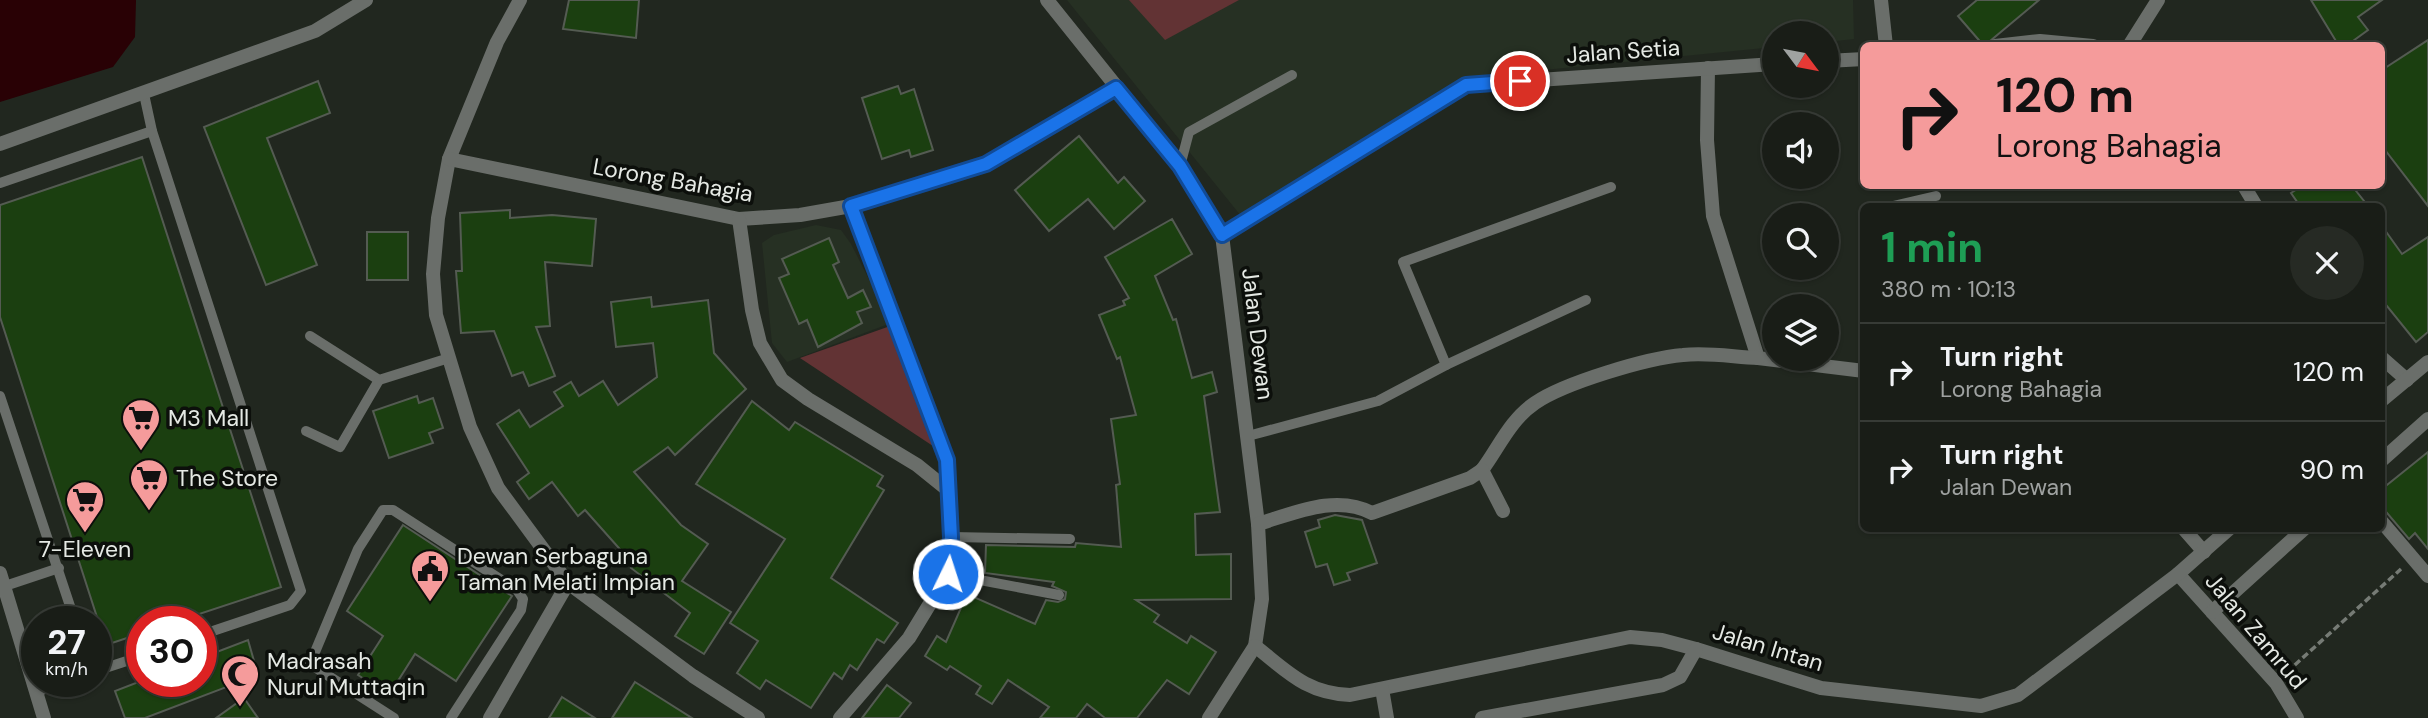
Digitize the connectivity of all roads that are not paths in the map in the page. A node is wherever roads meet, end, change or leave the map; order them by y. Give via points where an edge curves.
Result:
1 (366, 0) edge
2 (520, 0) edge
3 (1047, 0) edge
4 (1881, 0) edge
5 (2158, 0) edge
6 (1886, 42) edge
7 (2031, 42) edge
8 (2051, 42) edge
9 (2132, 42) edge
10 (1860, 59) edge
11 (1839, 60) edge
12 (1762, 65) edge
13 (1708, 68) junction
14 (1292, 75) dead end
15 (1116, 88) junction
16 (144, 94) junction
17 (152, 131) junction
18 (0, 144) edge
19 (449, 159) junction
20 (1180, 166) junction
21 (0, 183) edge
22 (1611, 187) dead end
23 (1936, 196) dead end
24 (1906, 203) edge
25 (851, 206) junction
26 (739, 219) junction
27 (1222, 235) junction
28 (1586, 300) dead end
29 (310, 336) dead end
30 (449, 358) junction
31 (1758, 358) junction
32 (2385, 361) edge
33 (2428, 362) edge
34 (1446, 365) junction
35 (1860, 371) edge
36 (379, 380) junction
37 (2407, 380) junction
38 (0, 396) edge
39 (2385, 398) edge
40 (2428, 419) edge
41 (306, 431) dead end
42 (1248, 436) junction
43 (2385, 457) edge
44 (1482, 470) junction
45 (948, 490) junction
46 (1503, 511) dead end
47 (1258, 524) junction
48 (2385, 525) edge
49 (2186, 532) edge
50 (2226, 532) edge
51 (2301, 532) edge
52 (951, 537) junction
53 (1070, 539) dead end
54 (2204, 552) junction
55 (59, 569) junction
56 (948, 574) junction
57 (2178, 574) junction
58 (2428, 576) edge
59 (2, 580) edge
60 (568, 583) junction
61 (1059, 595) dead end
62 (70, 606) edge
63 (2212, 612) junction
64 (217, 630) edge
65 (21, 643) edge
66 (1255, 646) junction
67 (1696, 649) junction
68 (1382, 689) junction
69 (38, 697) edge
70 (44, 718) edge
71 (394, 718) edge
72 (451, 718) edge
73 (490, 718) edge
74 (758, 718) edge
75 (839, 718) edge
76 (1209, 718) edge
77 (1387, 718) edge
78 (1482, 718) edge
79 (2297, 718) edge

1 - 16 street via 315,31
2 - 19 street via 497,42
3 - 15 street, Jalan Dewan
4 - 6 street
5 - 9 street
7 - 8 street
10 - 11 street
12 - 13 street, Jalan Setia
13 - 27 street, Jalan Setia via 1466,85
13 - 31 street via 1713,216
14 - 20 lane via 1189,132
15 - 20 street, Jalan Dewan
15 - 25 street, Lorong Bahagia via 986,164
16 - 17 lane
16 - 18 street
17 - 21 lane
17 - 64 lane via 301,591 290,605
19 - 26 street, Lorong Bahagia
19 - 30 street via 433,274 436,315
20 - 27 street, Jalan Dewan
22 - 34 lane via 1403,262
23 - 24 lane
25 - 26 street, Lorong Bahagia
25 - 45 street via 947,460
26 - 45 street via 760,343 782,380 917,465
27 - 42 street, Jalan Dewan
28 - 34 lane
29 - 36 lane
30 - 36 lane
30 - 60 street via 470,427 498,488
31 - 35 street
31 - 44 street via 1684,354 1618,368 1568,388 1535,402 1508,427
32 - 37 street
33 - 37 street
34 - 42 lane via 1378,401
36 - 41 lane via 340,447
37 - 39 street
38 - 55 lane
40 - 43 street
42 - 47 street, Jalan Dewan
44 - 46 street
44 - 47 street via 1372,513 1356,504 1320,505
45 - 52 street
47 - 66 street, Jalan Dewan via 1262,599
48 - 58 street
49 - 54 street
50 - 54 street, Jalan Intan
51 - 63 street
52 - 53 lane
52 - 56 street
54 - 57 street, Jalan Intan
55 - 59 lane
55 - 62 lane
56 - 61 lane
56 - 75 street via 909,638
57 - 63 street, Jalan Zamrud
57 - 67 street, Jalan Intan via 2018,695 1981,706 1821,688
59 - 65 street
60 - 73 street
60 - 74 street
63 - 79 street, Jalan Zamrud via 2276,683
66 - 68 street, Jalan Intan via 1304,685 1324,694
66 - 76 street, Jalan Dewan
67 - 68 street, Jalan Intan via 1630,637
67 - 78 street via 1680,677 1663,685
68 - 77 street
69 - 70 street
71 - 72 lane via 310,664 358,549 383,510 393,510 517,590 523,599 521,610

